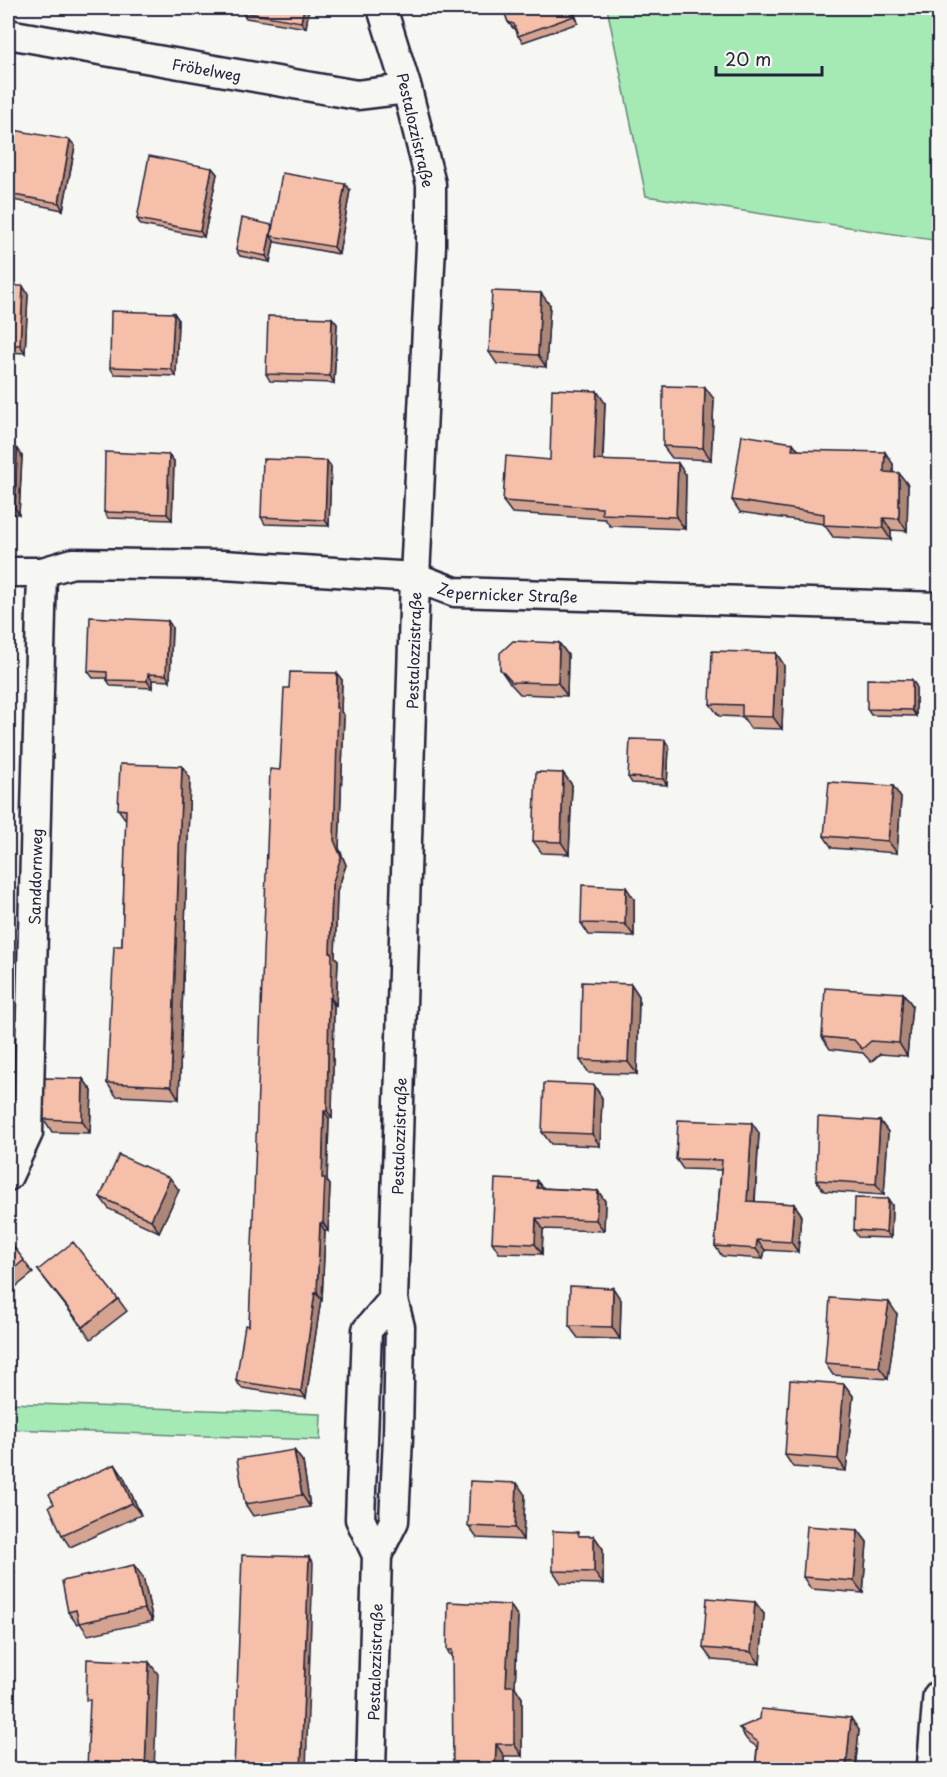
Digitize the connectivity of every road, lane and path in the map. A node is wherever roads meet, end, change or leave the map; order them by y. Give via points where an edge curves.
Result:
1 (382, 8) edge
2 (8, 34) edge
3 (407, 89) junction
4 (8, 572) edge
5 (42, 572) junction
6 (415, 577) junction
7 (939, 607) edge
8 (8, 1176) edge
9 (939, 1697) edge
10 (371, 1770) edge
11 (934, 1770) edge

1 - 3 street, Pestalozzistraße
2 - 3 street, Fröbelweg via 357,94
3 - 6 street, Pestalozzistraße via 431,184
4 - 5 street, Zepernicker Straße
5 - 6 street, Zepernicker Straße via 73,563 223,565
5 - 8 street, Sanddornweg via 28,1133
6 - 7 street, Zepernicker Straße via 455,592
6 - 10 street, Pestalozzistraße via 393,1300 367,1330 360,1519 376,1555
9 - 11 main road

